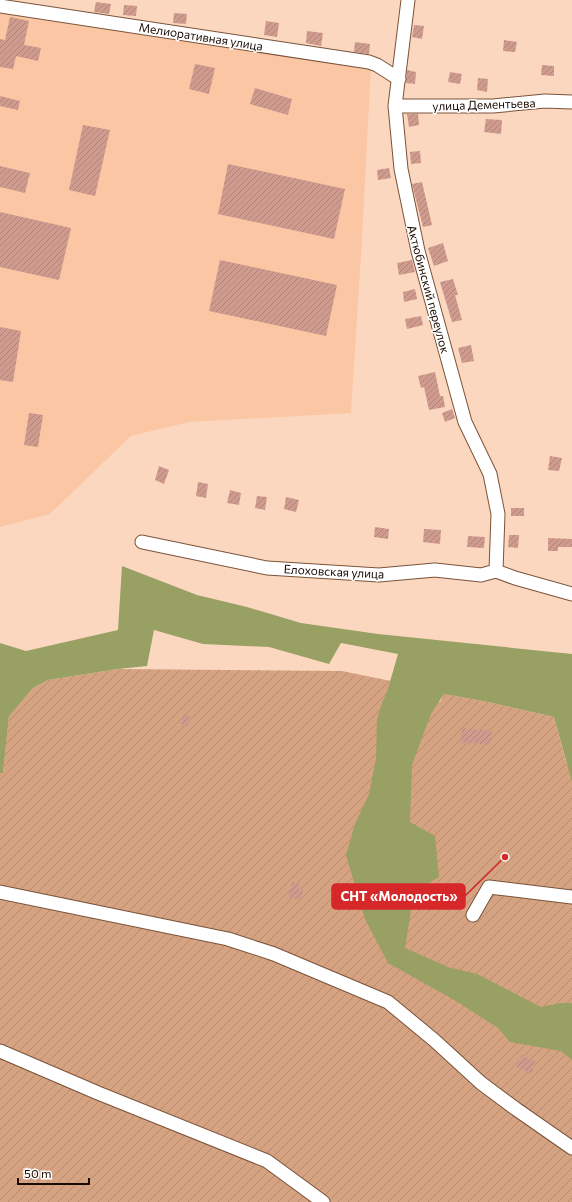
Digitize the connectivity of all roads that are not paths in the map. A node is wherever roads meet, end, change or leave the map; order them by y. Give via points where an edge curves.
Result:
1 (408, 0) edge
2 (0, 6) edge
3 (399, 78) junction
4 (572, 102) edge
5 (395, 106) junction
6 (142, 542) dead end
7 (496, 571) junction
8 (572, 594) edge
9 (0, 892) edge
10 (572, 897) edge
11 (473, 915) dead end
12 (0, 1051) edge
13 (572, 1148) edge
14 (323, 1202) edge

1 - 3 street, Актюбинский переулок
2 - 3 street, Мелиоративная улица via 369,62
3 - 5 street, Актюбинский переулок
4 - 5 street, улица Дементьева via 493,106
5 - 7 street, Актюбинский переулок via 401,169 418,251 465,422 490,474 498,514
6 - 7 street, Елоховская улица via 267,568 379,575 434,570 481,575
7 - 8 street
9 - 13 street via 228,939 274,954 388,1002 481,1083
10 - 11 street via 489,887
12 - 14 street via 267,1161

